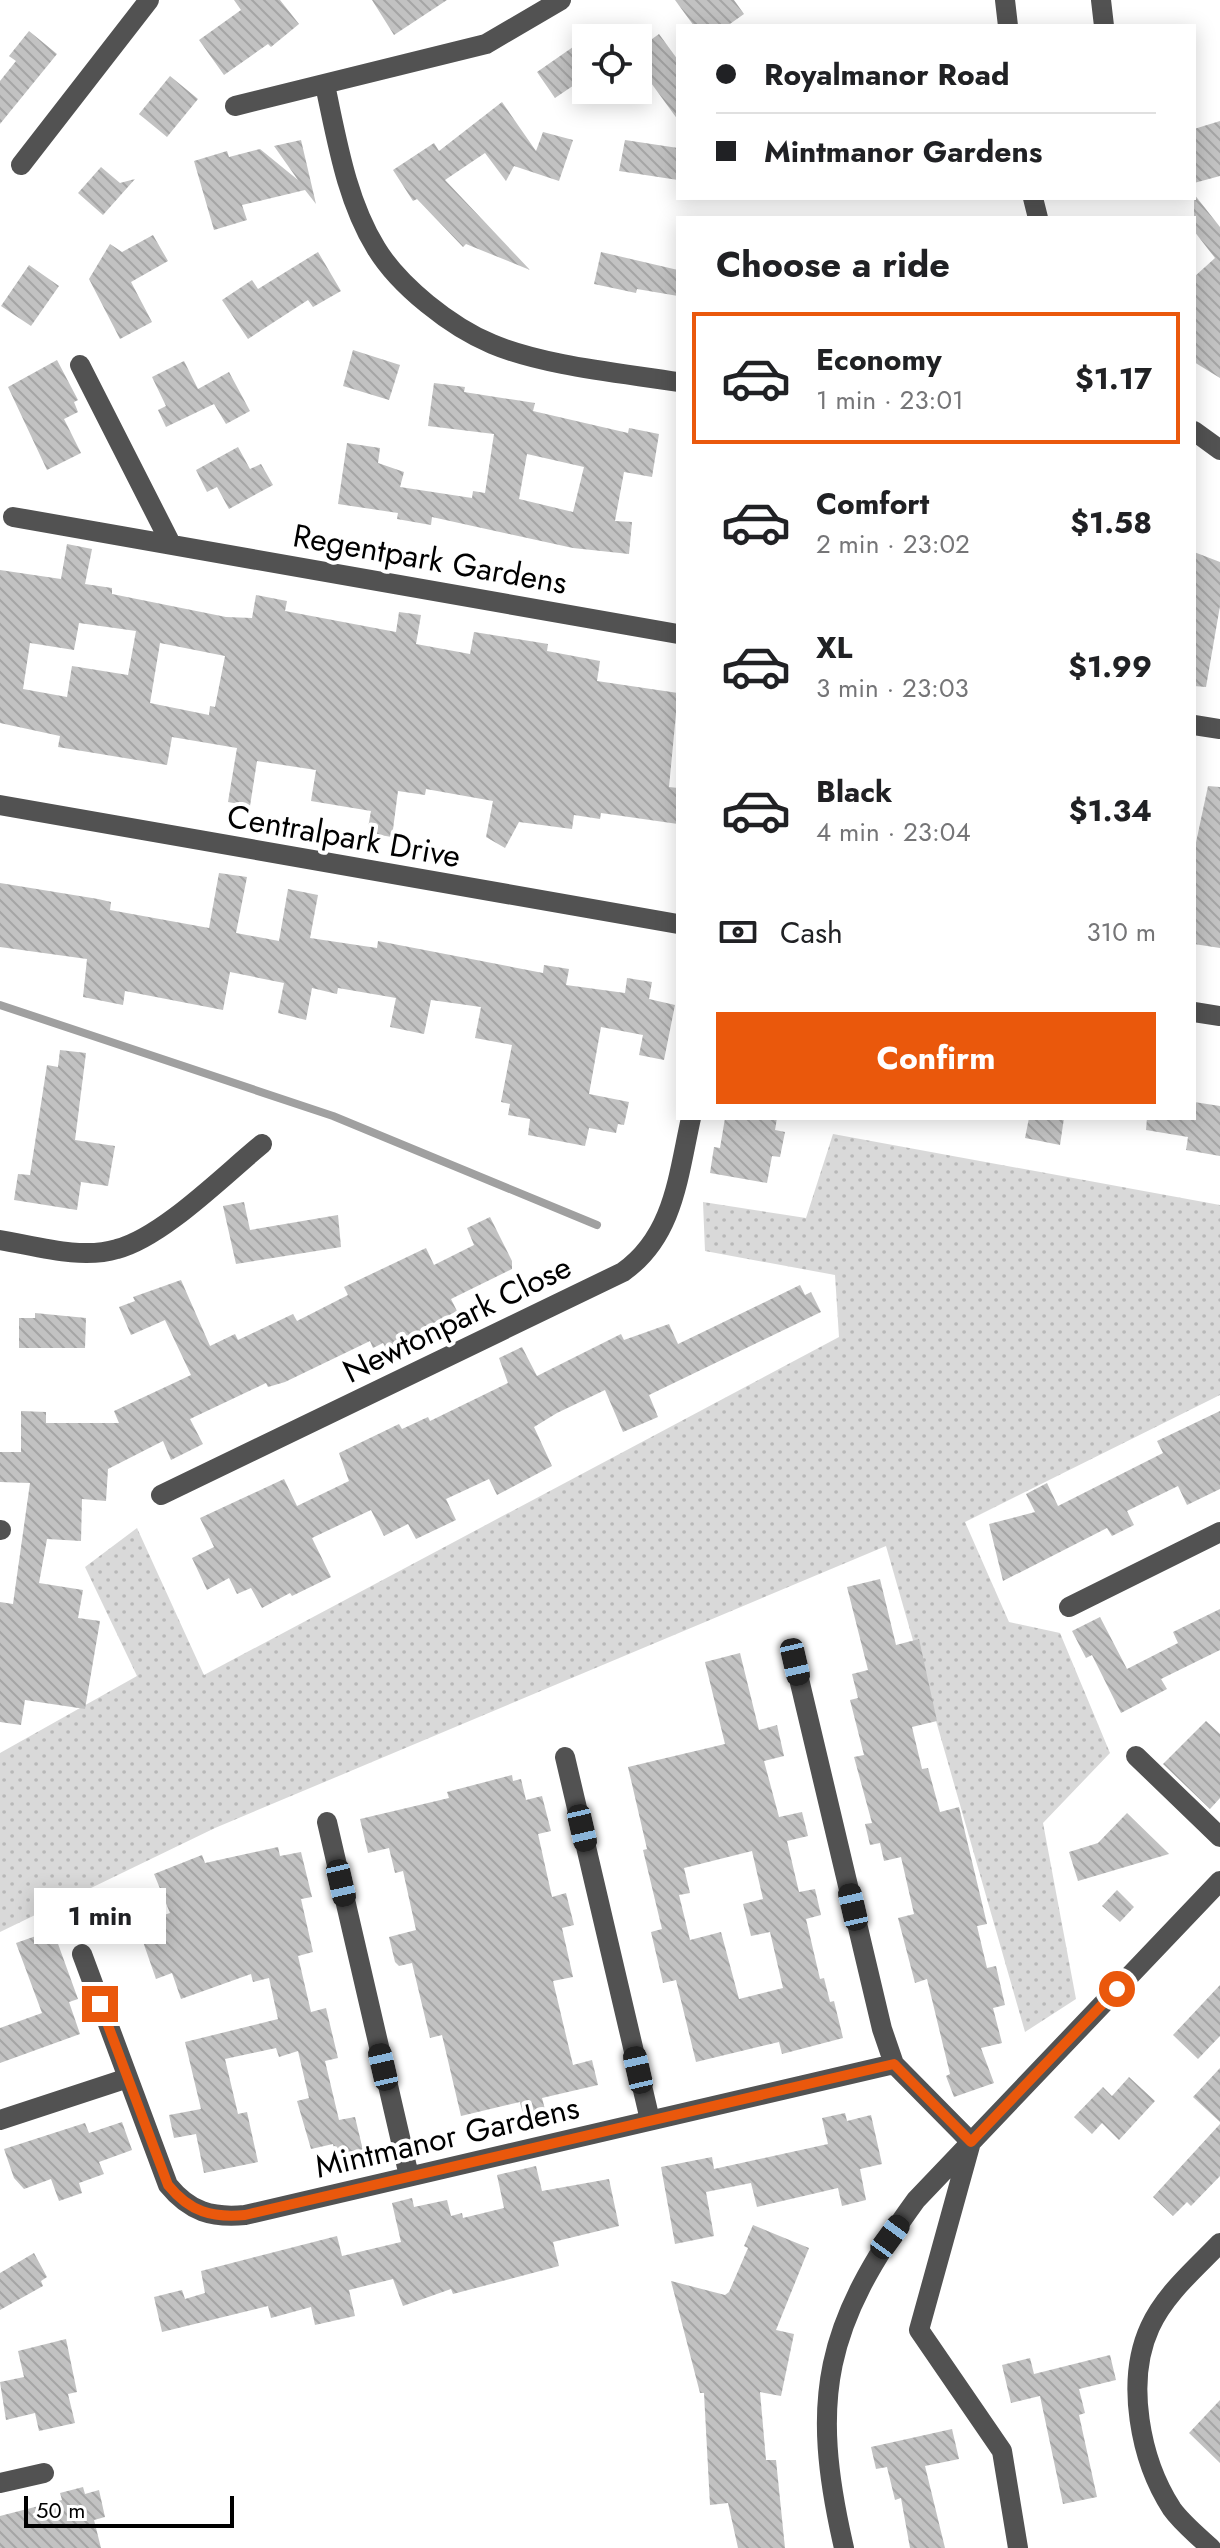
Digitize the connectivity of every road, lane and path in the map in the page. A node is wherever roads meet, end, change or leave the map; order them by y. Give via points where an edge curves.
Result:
1 (149, 0) edge
2 (561, 0) edge
3 (1005, 0) edge
4 (1101, 0) edge
5 (1008, 24) edge
6 (1104, 24) edge
7 (325, 85) junction
8 (235, 106) dead end
9 (21, 165) dead end
10 (80, 365) dead end
11 (676, 382) edge
12 (1196, 432) edge
13 (1220, 450) edge
14 (13, 517) dead end
15 (171, 544) junction
16 (676, 634) edge
17 (1196, 725) edge
18 (1220, 729) edge
19 (0, 805) edge
20 (676, 924) edge
21 (1196, 1012) edge
22 (1220, 1016) edge
23 (691, 1120) edge
24 (262, 1144) dead end
25 (0, 1240) edge
26 (161, 1495) dead end
27 (1220, 1532) edge
28 (1069, 1607) dead end
29 (795, 1662) dead end
30 (1136, 1756) dead end
31 (565, 1757) dead end
32 (327, 1822) dead end
33 (1220, 1837) edge
34 (1220, 1881) edge
35 (82, 1954) dead end
36 (894, 2064) junction
37 (128, 2078) junction
38 (0, 2120) edge
39 (650, 2120) junction
40 (971, 2142) junction
41 (409, 2176) junction
42 (1220, 2243) edge
43 (44, 2473) dead end
44 (0, 2483) edge
45 (844, 2548) edge
46 (1018, 2548) edge
47 (1211, 2548) edge

1 - 9 street
2 - 7 street via 486,44
3 - 5 street
4 - 6 street
7 - 8 street
7 - 11 street via 345,176 375,247 400,281 492,344
10 - 15 street
12 - 13 street
14 - 15 street, Regentpark Gardens
15 - 16 street, Regentpark Gardens
17 - 18 street
19 - 20 street, Centralpark Drive
21 - 22 street
23 - 26 street, Newtonpark Close via 662,1231 644,1257 623,1272
24 - 25 street via 150,1235 116,1250 73,1252
27 - 28 street
29 - 36 street
30 - 33 street
31 - 39 street
32 - 41 street
34 - 40 street
35 - 37 street, Mintmanor Gardens
36 - 39 street, Mintmanor Gardens
36 - 40 street
37 - 38 street
37 - 41 street, Mintmanor Gardens via 168,2185 203,2214 245,2215
39 - 41 street, Mintmanor Gardens
40 - 45 street via 916,2200 876,2255 842,2331 832,2367 825,2447
40 - 46 street via 919,2330 1002,2451
42 - 47 street via 1173,2291 1150,2326 1137,2383 1150,2460 1162,2490 1174,2511
43 - 44 street

